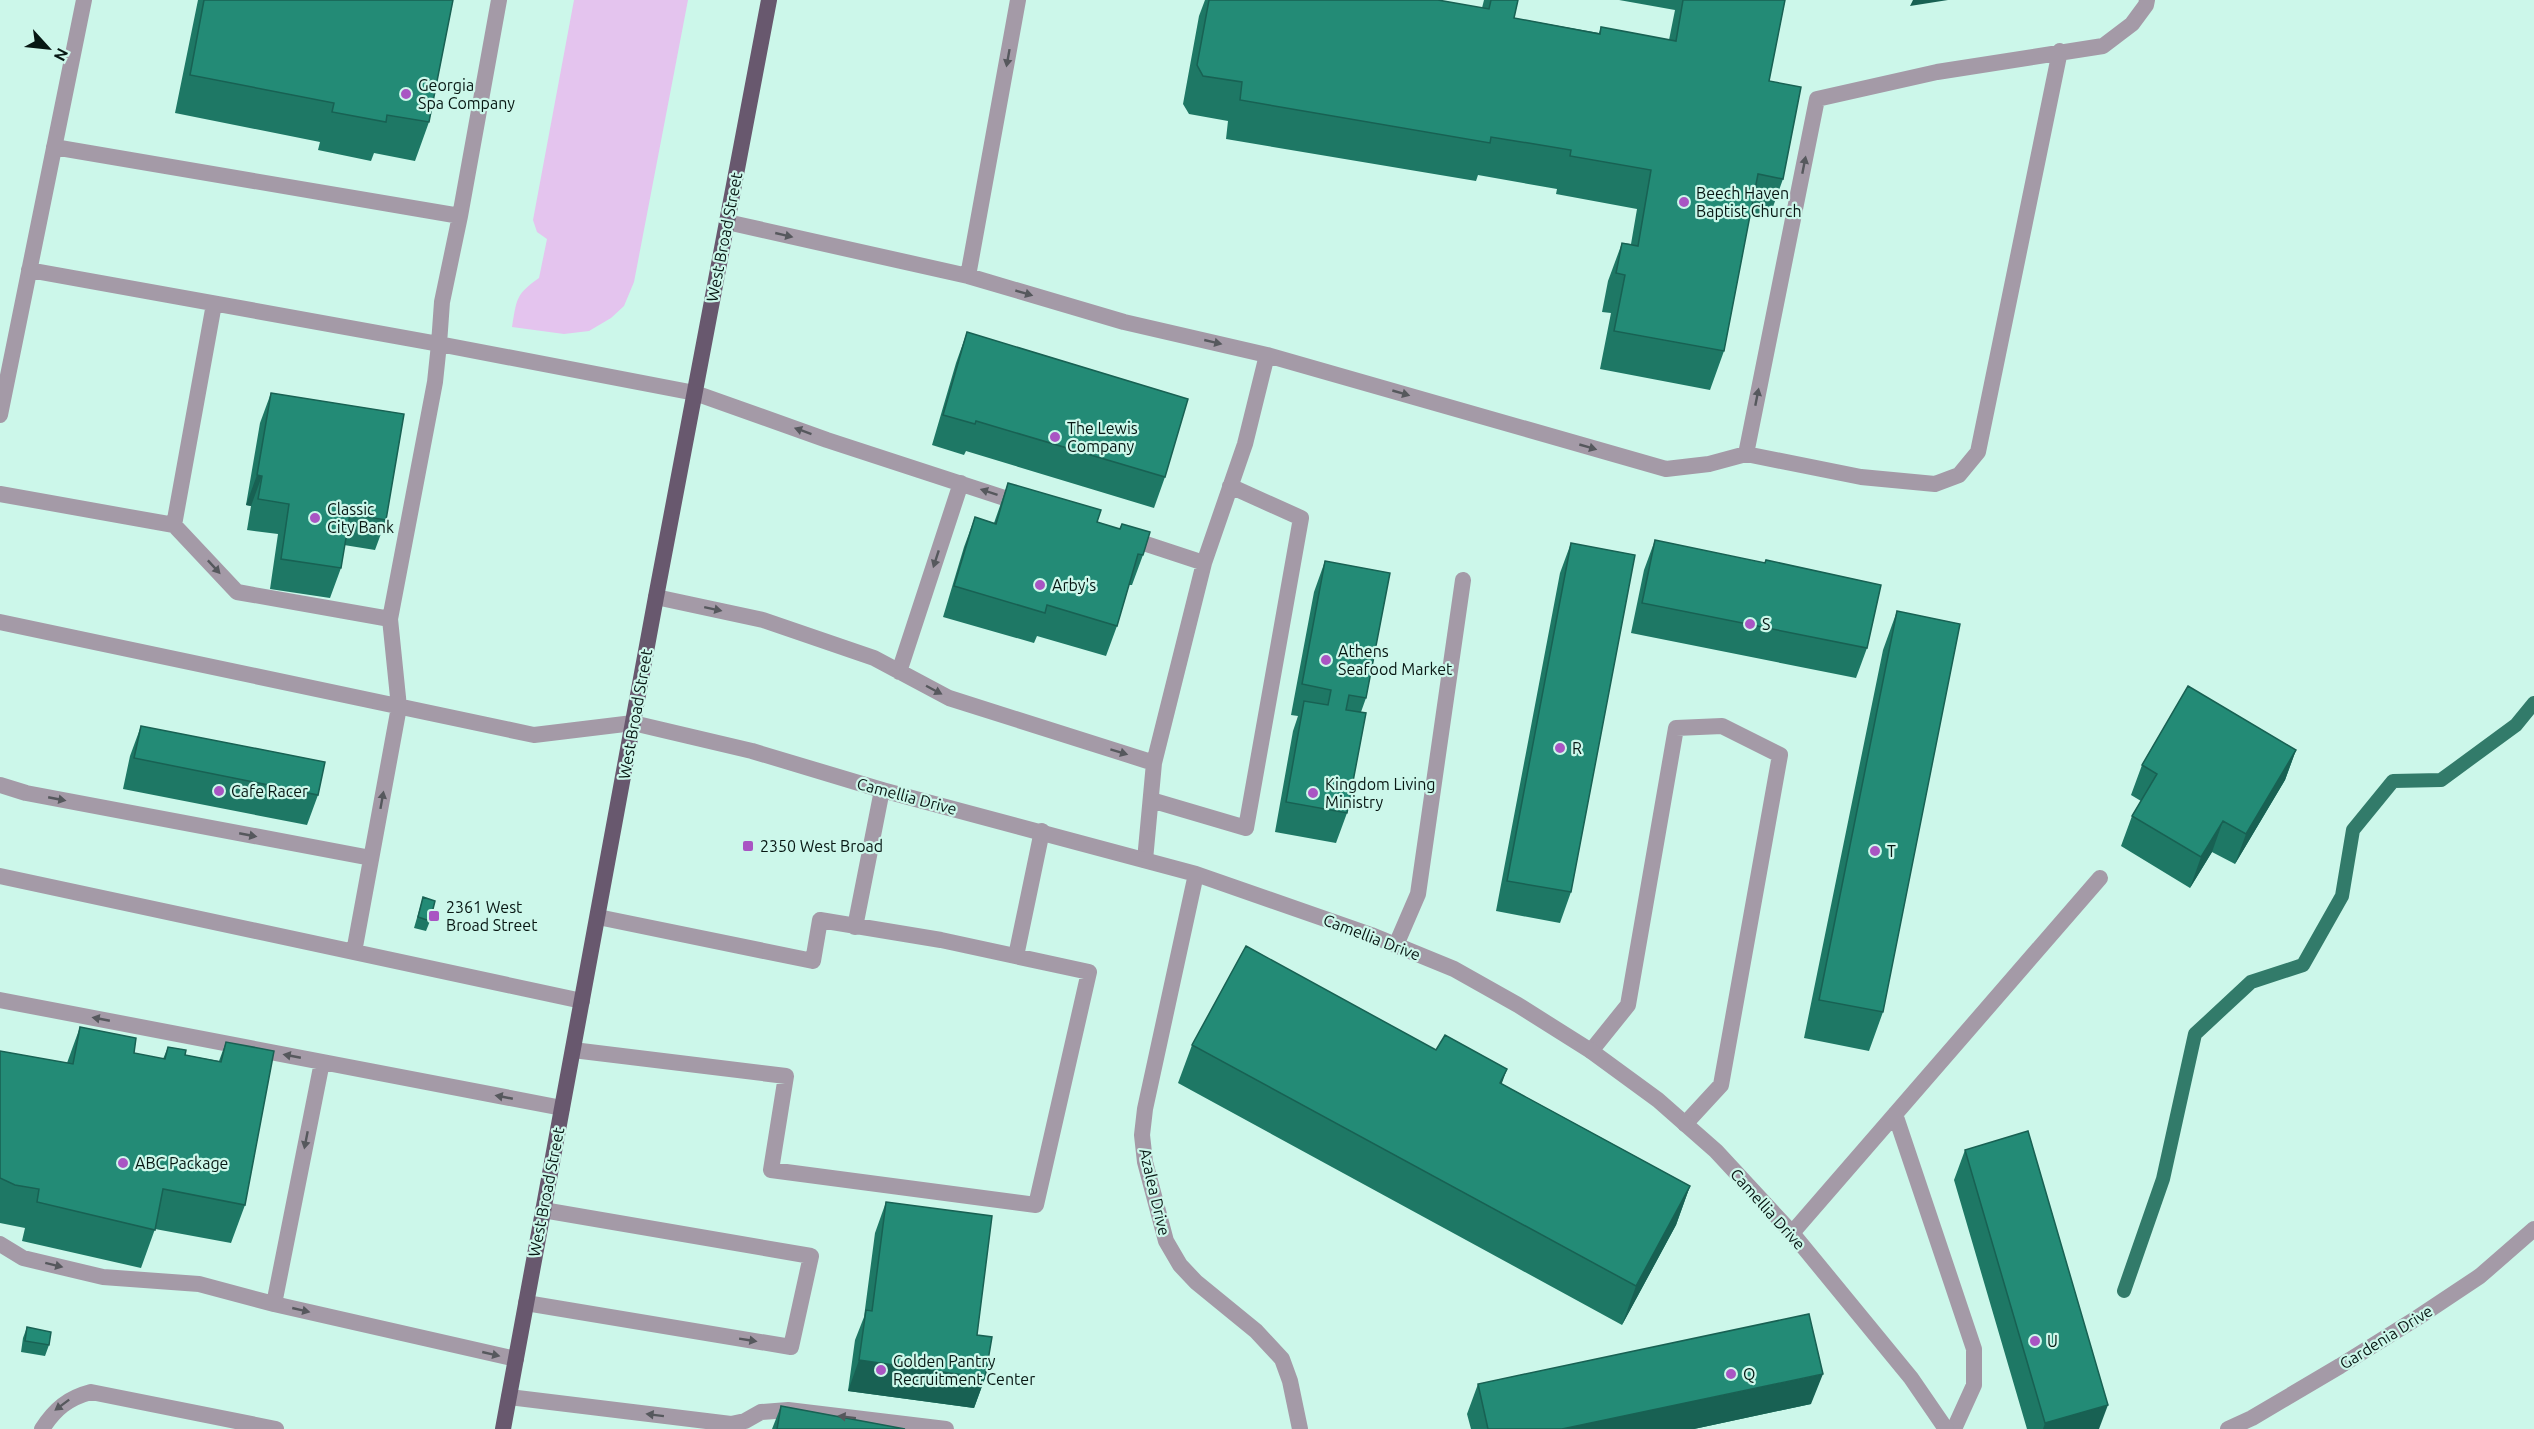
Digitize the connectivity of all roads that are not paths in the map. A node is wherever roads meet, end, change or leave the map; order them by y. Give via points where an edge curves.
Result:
1 (84, 0) edge
2 (499, 0) edge
3 (769, 0) edge
4 (1018, 0) edge
5 (2146, 0) edge
6 (2060, 51) junction
7 (54, 147) junction
8 (460, 216) junction
9 (727, 222) junction
10 (29, 270) junction
11 (968, 276) junction
12 (214, 304) junction
13 (439, 344) junction
14 (1267, 355) junction
15 (695, 393) junction
16 (0, 416) edge
17 (1746, 454) junction
18 (961, 483) junction
19 (1230, 486) junction
20 (0, 494) edge
21 (1038, 508) edge
22 (174, 525) junction
23 (1105, 530) edge
24 (1204, 562) junction
25 (1463, 580) dead end
26 (656, 597) junction
27 (390, 619) junction
28 (0, 622) edge
29 (899, 672) junction
30 (399, 707) junction
31 (633, 723) junction
32 (1154, 763) junction
33 (0, 785) edge
34 (882, 789) junction
35 (1151, 800) junction
36 (1042, 831) junction
37 (371, 858) junction
38 (1145, 860) junction
39 (1196, 874) junction
40 (0, 876) edge
41 (2100, 878) dead end
42 (598, 917) junction
43 (855, 927) junction
44 (1396, 945) junction
45 (354, 952) junction
46 (1016, 956) junction
47 (0, 1000) edge
48 (582, 1001) junction
49 (573, 1050) junction
50 (1591, 1051) junction
51 (322, 1062) junction
52 (562, 1108) junction
53 (1895, 1114) junction
54 (1685, 1124) junction
55 (543, 1210) junction
56 (2534, 1229) edge
57 (1792, 1233) junction
58 (0, 1244) edge
59 (526, 1303) junction
60 (274, 1304) junction
61 (516, 1359) junction
62 (508, 1397) junction
63 (42, 1429) edge
64 (272, 1429) edge
65 (503, 1429) edge
66 (946, 1429) edge
67 (1300, 1429) edge
68 (1946, 1429) edge
69 (1954, 1429) edge
70 (2228, 1429) edge

1 - 7 street
2 - 8 street
3 - 9 main road, West Broad Street
4 -> 11 street
5 - 6 street via 2132,24 2103,46
17 -> 6 street via 1817,99 1937,72
6 - 17 street via 1978,452 1959,475 1935,484 1861,477
7 - 8 street
7 - 10 street
8 - 13 street via 442,302
9 -> 11 street
9 - 15 main road, West Broad Street
10 - 12 street
10 - 16 street
11 -> 14 street via 1124,322
12 - 13 street
12 - 22 street
13 - 15 street
13 - 27 street
14 -> 17 street via 1666,469 1709,464
14 - 19 street via 1245,444
18 -> 15 street
15 - 26 main road, West Broad Street
21 -> 18 street
18 -> 29 street
19 - 24 street
19 - 35 street via 1301,518 1246,828
20 - 22 street
22 -> 27 street via 237,592
23 - 24 street
24 - 32 street
25 - 44 street via 1418,894
26 -> 29 street via 763,620 874,658
26 - 31 main road, West Broad Street
27 - 30 street
28 - 30 street
29 -> 32 street via 949,698
30 - 31 street via 534,735
37 -> 30 street
31 - 34 street, Camellia Drive via 752,751
31 - 42 main road, West Broad Street
32 - 35 street
33 -> 37 street
34 - 36 street, Camellia Drive
34 - 43 street
35 - 38 street
36 - 38 street, Camellia Drive
36 - 46 street
37 - 45 street
38 - 39 street, Camellia Drive
39 - 44 street, Camellia Drive
39 - 67 street, Azalea Drive via 1145,1109 1145,1162 1166,1241 1196,1282 1256,1331 1282,1359
40 - 45 street
41 - 53 street
42 - 43 street via 813,960 820,921
42 - 48 main road, West Broad Street
43 - 46 street
44 - 50 street, Camellia Drive via 1454,969
45 - 48 street
46 - 49 street via 1089,972 1036,1204 771,1170 786,1076
51 -> 47 street
48 - 49 main road, West Broad Street
49 - 52 main road, West Broad Street
50 - 54 street, Camellia Drive
50 - 54 street via 1628,1005 1676,728 1722,726 1780,755 1721,1085
52 -> 51 street
51 -> 60 street
52 - 55 main road, West Broad Street
53 - 57 street
53 - 69 street via 1974,1349 1974,1384
54 - 57 street, Camellia Drive via 1716,1151
55 - 59 main road, West Broad Street
59 -> 55 street via 791,1347 811,1256
56 - 70 street, Gardenia Drive via 2480,1276 2417,1318
57 - 68 street, Camellia Drive via 1911,1378
58 -> 60 street via 23,1258 103,1277 199,1284
59 - 61 main road, West Broad Street
60 -> 61 street
61 - 62 main road, West Broad Street
62 - 65 main road, West Broad Street
66 -> 62 street via 788,1410 761,1412 731,1424
64 -> 63 street via 91,1392 73,1397 56,1410

